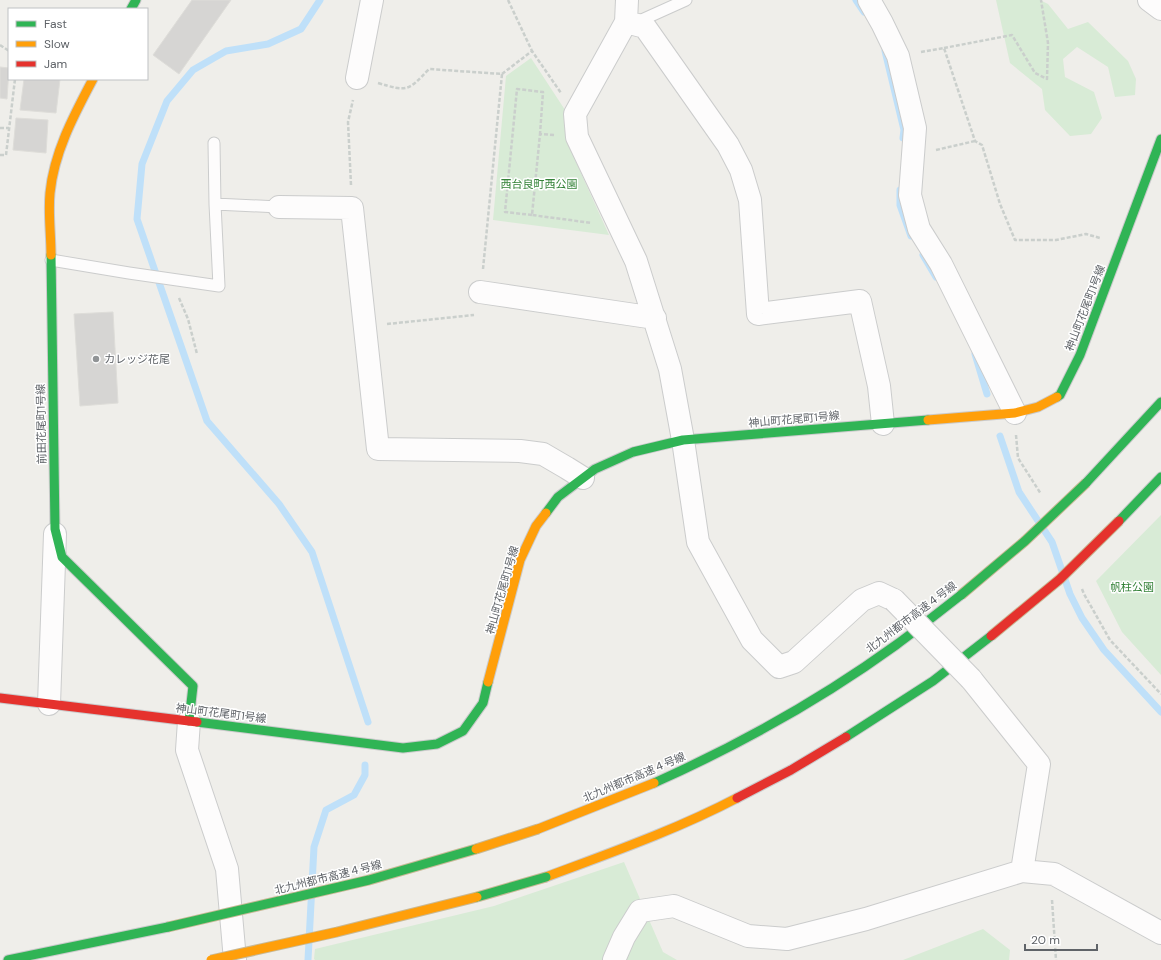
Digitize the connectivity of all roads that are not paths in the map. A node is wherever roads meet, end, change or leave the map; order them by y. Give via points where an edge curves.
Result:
1 (372, 0) edge
2 (627, 0) edge
3 (686, 0) edge
4 (869, 0) edge
5 (1149, 0) edge
6 (1161, 9) edge
7 (630, 23) junction
8 (357, 78) road end
9 (92, 80) edge
10 (1161, 139) edge
11 (214, 143) dead end
12 (215, 204) junction
13 (279, 207) joint
14 (51, 260) junction
15 (480, 292) road end
16 (654, 318) junction
17 (1161, 402) edge
18 (1015, 413) junction
19 (883, 424) junction
20 (683, 440) junction
21 (1161, 477) edge
22 (583, 478) junction
23 (55, 529) junction
24 (0, 698) edge
25 (49, 704) junction
26 (189, 722) junction
27 (1022, 871) junction
28 (1161, 933) edge
29 (8, 960) edge
30 (211, 960) edge
31 (235, 960) edge
32 (614, 960) edge

1 - 8 street
2 - 7 street
3 - 7 lane
4 - 18 street via 898,56 916,128 910,195 919,229 941,264
5 - 6 street
7 - 16 street via 575,114 577,137 636,261
7 - 19 street via 645,27 728,145 741,170 750,200 758,314 860,301 879,386
9 - 14 main road, 前田花尾町1号線 via 69,125 57,158 50,194
10 - 18 main road, 神山町花尾町1号線 via 1080,356 1060,395 1038,408
11 - 12 lane
12 - 13 lane
12 - 14 lane via 219,286
13 - 22 street via 352,208 378,449 520,451 543,454
14 - 23 main road, 前田花尾町1号線
15 - 16 street
16 - 20 street via 670,369
17 - 29 main road, 北九州都市高速４号線, bridge via 1086,483 1026,541 897,644 832,688 764,729 677,772 619,798 538,829 458,855 369,880 168,927
18 - 19 main road, 神山町花尾町1号線
19 - 20 main road, 神山町花尾町1号線
20 - 22 main road, 神山町花尾町1号線 via 633,452 595,469
20 - 27 street, bridge via 698,542 752,640 779,667 794,662 862,600 879,593 894,600 972,679 1039,764
21 - 30 main road, bridge via 1060,579 933,681 791,770 714,810 546,877 385,922
22 - 26 main road, 神山町花尾町1号線 via 558,497 536,526 520,560 483,703 463,731 437,744 404,748
23 - 25 street
23 - 26 main road, 前田花尾町1号線 via 62,557 193,686
24 - 25 main road, 神山町花尾町1号線
25 - 26 main road, 神山町花尾町1号線
26 - 31 street via 187,750 227,869
27 - 28 street via 1054,874
27 - 32 street via 866,919 787,939 748,936 674,906 640,911

